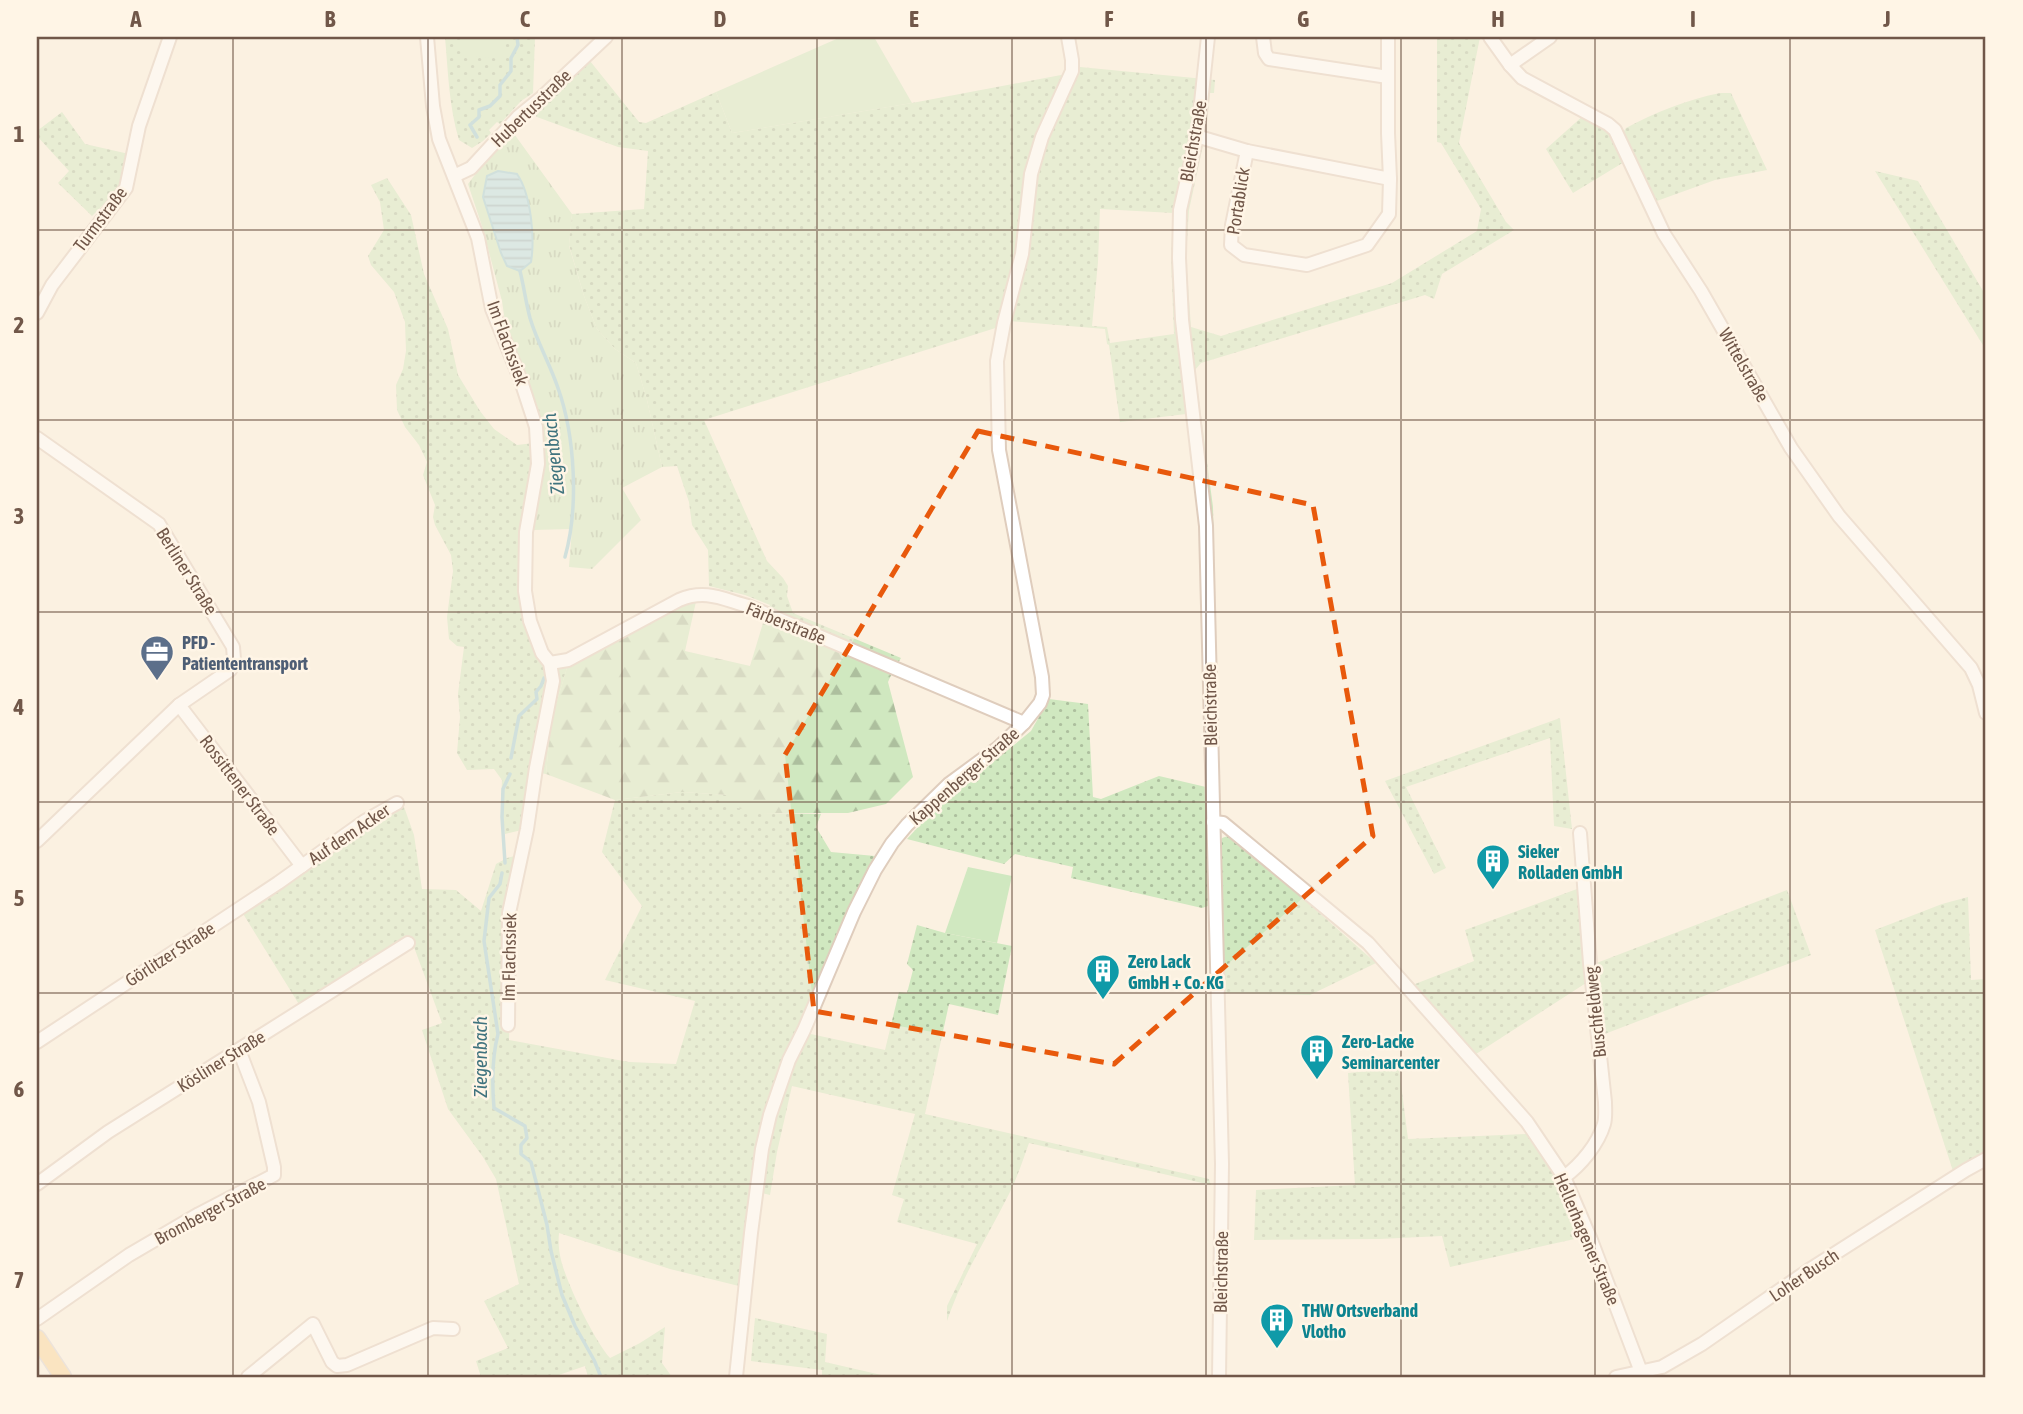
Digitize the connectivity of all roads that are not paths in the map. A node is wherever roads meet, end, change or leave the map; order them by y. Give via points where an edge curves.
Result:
1 (170, 37) edge
2 (427, 37) edge
3 (606, 37) edge
4 (1069, 37) edge
5 (1208, 37) edge
6 (1263, 37) edge
7 (1388, 37) edge
8 (1490, 37) edge
9 (1550, 37) edge
10 (1510, 65) junction
11 (1388, 77) junction
12 (1196, 136) junction
13 (1247, 151) junction
14 (454, 176) junction
15 (1390, 179) junction
16 (37, 313) edge
17 (37, 438) edge
18 (550, 663) junction
19 (179, 705) junction
20 (1986, 713) edge
21 (1024, 723) junction
22 (397, 803) dead end
23 (1213, 822) junction
24 (1580, 833) dead end
25 (37, 841) edge
26 (302, 866) junction
27 (408, 943) dead end
28 (508, 1025) dead end
29 (37, 1042) edge
30 (239, 1050) junction
31 (1986, 1159) edge
32 (1564, 1177) junction
33 (37, 1184) edge
34 (37, 1318) edge
35 (453, 1329) dead end
36 (37, 1338) edge
37 (1642, 1375) edge
38 (62, 1377) edge
39 (248, 1377) edge
40 (736, 1377) edge
41 (1219, 1377) edge
42 (1616, 1377) edge

1 - 16 street, Turmstraße via 139,126 126,188 52,285
2 - 14 street, Im Flachssiek via 439,139
3 - 14 street, Hubertusstraße via 518,117 471,168
4 - 21 street, Kappenberger Straße via 1072,71 1031,174 1022,254 997,360 999,450 1042,677 1040,703
5 - 12 street, Bleichstraße
6 - 11 street via 1269,59
7 - 11 street, Portablick
8 - 10 street, Wittelstraße
9 - 10 street
10 - 20 street, Wittelstraße via 1522,78 1615,130 1664,234 1791,447 1839,516 1971,668
11 - 15 street, Portablick
12 - 13 street, Portablick
12 - 23 street, Bleichstraße via 1180,210 1179,285 1206,526
13 - 15 street, Portablick
13 - 15 street, Portablick via 1231,245 1244,255 1307,265 1367,245 1389,214
14 - 18 street, Im Flachssiek via 478,237 492,309 536,426 538,464 526,532 525,591 530,621
17 - 19 street, Berliner Straße via 159,524 233,647 230,670
18 - 21 street, Färberstraße via 568,660 692,594 704,594 748,606
18 - 28 street, Im Flachssiek via 553,681 509,913
19 - 25 street, Berliner Straße
19 - 26 street, Rossittener Straße
21 - 40 street, Kappenberger Straße via 906,825 875,870 854,912 770,1115 751,1233
22 - 26 street, Auf dem Acker
23 - 32 street, Hellerhagener Straße via 1223,823 1368,943 1527,1122
23 - 41 street, Bleichstraße via 1222,1164
24 - 32 street, Buschfeldweg via 1605,1122 1594,1145
26 - 29 street, Görlitzer Straße
27 - 30 street, Kösliner Straße
30 - 33 street, Kösliner Straße via 108,1132
30 - 34 street, Bromberger Straße via 259,1102 274,1175 141,1248
31 - 37 street, Loher Busch via 1809,1270 1702,1344
32 - 37 street, Hellerhagener Straße
35 - 39 street via 433,1328 337,1366 313,1324
36 - 38 main road
37 - 42 street, Loher Busch

